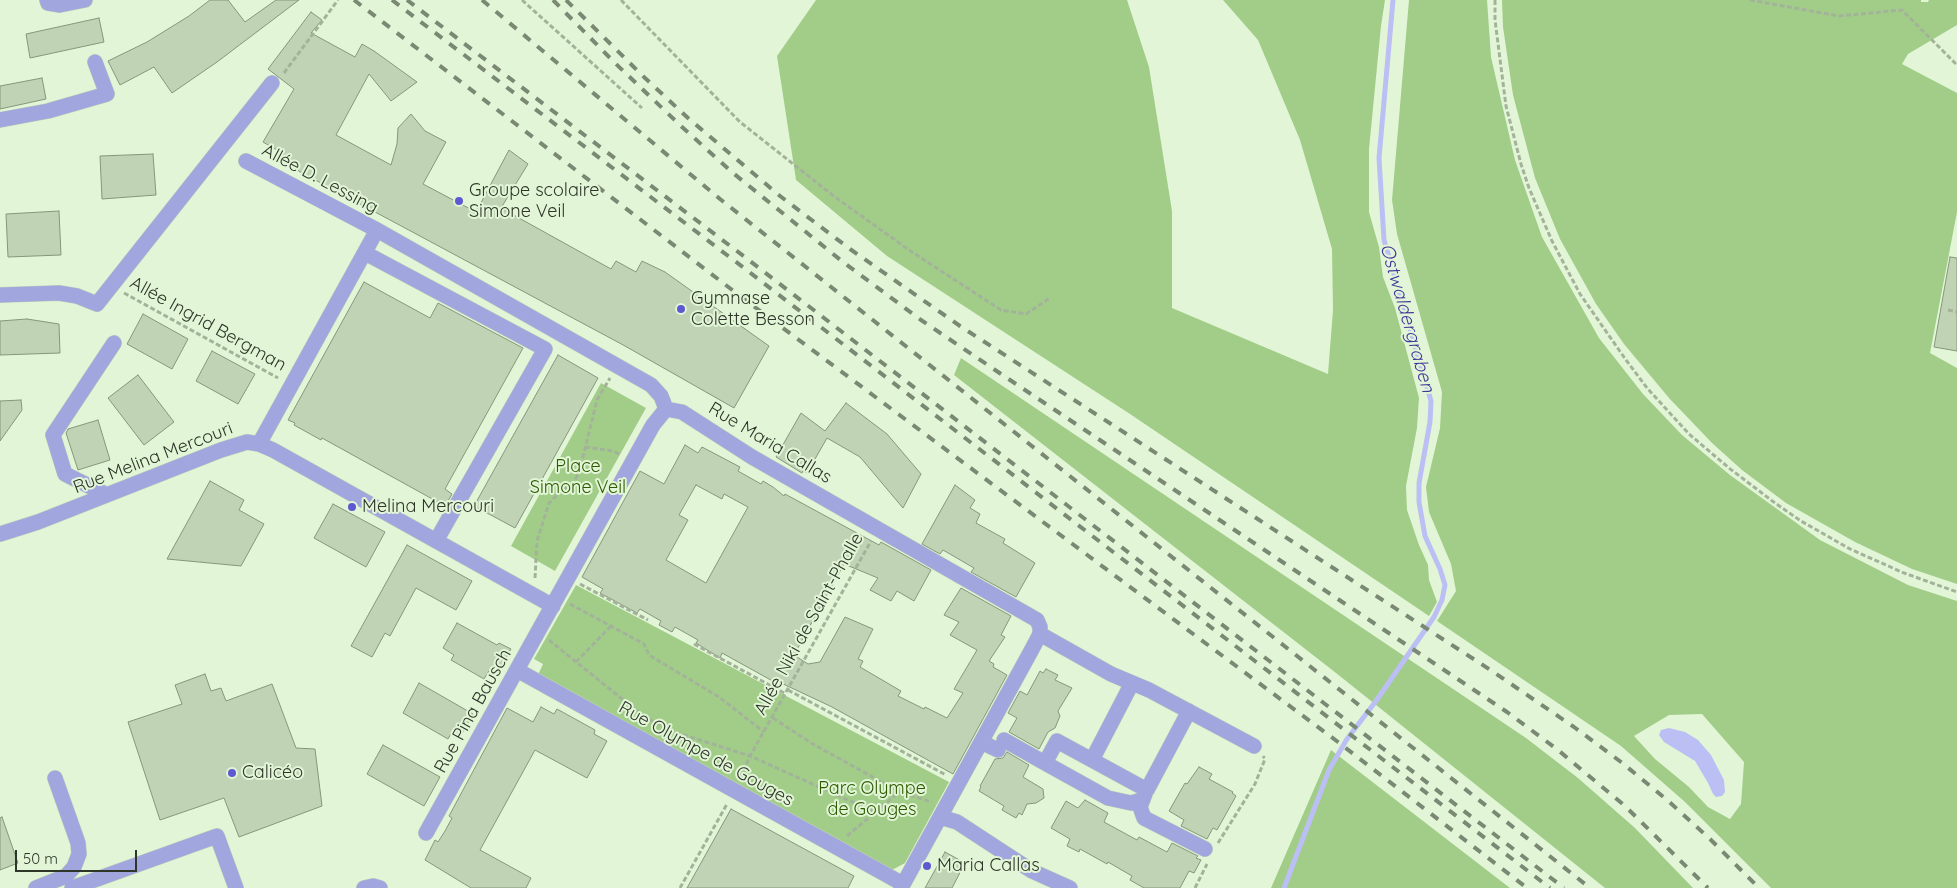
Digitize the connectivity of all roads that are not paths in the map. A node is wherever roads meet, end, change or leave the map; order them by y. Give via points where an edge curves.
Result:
1 (46, 0) edge
2 (85, 0) edge
3 (95, 62) dead end
4 (272, 83) road end
5 (0, 120) edge
6 (246, 160) dead end
7 (377, 230) junction
8 (365, 253) junction
9 (0, 295) edge
10 (114, 343) dead end
11 (666, 410) junction
12 (260, 444) junction
13 (108, 494) junction
14 (0, 534) edge
15 (436, 541) junction
16 (555, 602) junction
17 (1040, 634) junction
18 (517, 670) junction
19 (1132, 683) junction
20 (1189, 711) junction
21 (981, 742) junction
22 (1254, 746) road end
23 (1045, 763) junction
24 (1098, 764) junction
25 (55, 778) dead end
26 (1092, 790) junction
27 (1145, 795) junction
28 (940, 817) junction
29 (426, 833) dead end
30 (1211, 850) road end
31 (70, 884) edge
32 (902, 886) edge
33 (36, 888) edge
34 (236, 888) edge
35 (364, 888) edge
36 (380, 888) edge
37 (1070, 888) edge

1 - 2 street via 60,5
3 - 5 street via 107,94 48,111
4 - 9 street via 97,304 77,296 59,294
6 - 7 street, Allée D. Lessing
7 - 8 street
7 - 11 street, Allée D. Lessing via 650,384 661,396
8 - 12 street
8 - 15 street via 545,349
10 - 13 street via 53,435 65,474
11 - 16 street via 652,425
11 - 17 street, Rue Maria Callas via 682,412 1036,620
12 - 13 street, Rue Melina Mercouri via 240,444
12 - 15 street, Rue Melina Mercouri
13 - 14 street, Rue Melina Mercouri
15 - 16 street, Rue Melina Mercouri via 528,592
16 - 18 street, Rue Pina Bausch
17 - 19 street, Rue Maria Callas
17 - 21 street
18 - 29 street, Rue Pina Bausch
18 - 32 street, Rue Olympe de Gouges
19 - 20 street, Rue Maria Callas
19 - 24 street
20 - 22 street, Rue Maria Callas
20 - 27 street
21 - 23 street via 1001,745
21 - 28 street
23 - 24 street via 1056,742
23 - 26 street
24 - 26 street
24 - 27 street
25 - 31 street via 78,843 79,854
26 - 27 street via 1131,803
27 - 30 street via 1140,807 1144,818
28 - 32 street
28 - 37 street via 957,822 1032,871
31 - 33 street
31 - 34 street via 217,836
35 - 36 street

